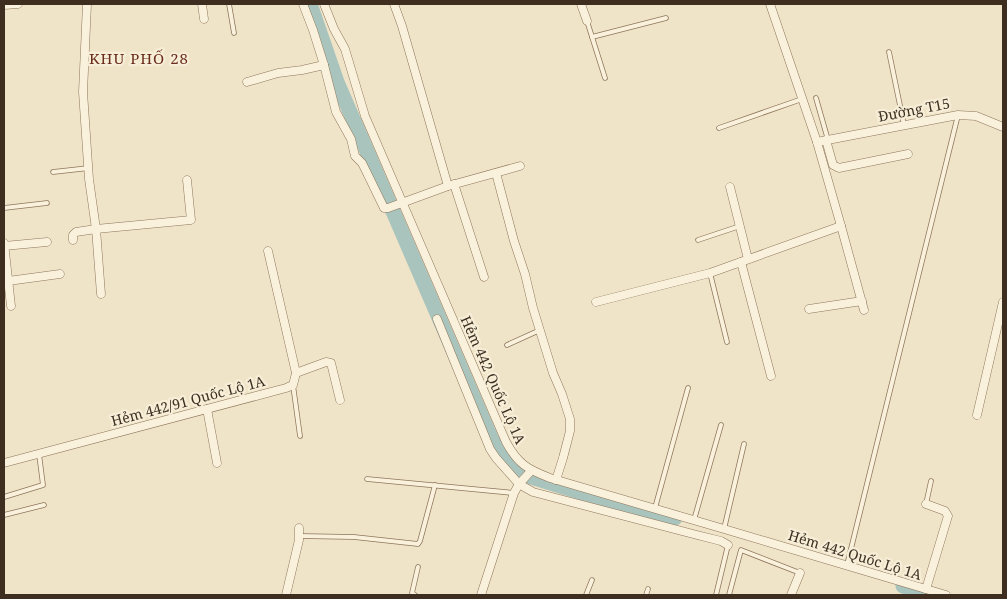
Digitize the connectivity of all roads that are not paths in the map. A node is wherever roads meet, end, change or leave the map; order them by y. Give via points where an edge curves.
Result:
1 (18, 4) edge
2 (87, 4) edge
3 (202, 4) edge
4 (229, 4) edge
5 (302, 4) edge
6 (324, 4) edge
7 (394, 4) edge
8 (581, 4) edge
9 (770, 4) edge
10 (4, 6) edge
11 (666, 18) dead end
12 (204, 19) dead end
13 (588, 21) joint
14 (234, 33) dead end
15 (592, 36) junction
16 (889, 52) dead end
17 (324, 65) junction
18 (605, 78) dead end
19 (247, 82) dead end
20 (816, 98) dead end
21 (802, 99) junction
22 (958, 115) junction
23 (904, 125) junction
24 (1003, 127) edge
25 (719, 128) dead end
26 (827, 140) junction
27 (817, 142) junction
28 (908, 154) dead end
29 (520, 166) dead end
30 (89, 168) junction
31 (53, 172) dead end
32 (496, 173) junction
33 (187, 180) dead end
34 (451, 185) junction
35 (730, 187) dead end
36 (47, 203) dead end
37 (400, 203) junction
38 (4, 208) edge
39 (740, 226) junction
40 (841, 226) junction
41 (96, 229) junction
42 (73, 240) dead end
43 (698, 240) dead end
44 (47, 242) dead end
45 (4, 245) edge
46 (268, 251) dead end
47 (745, 261) junction
48 (60, 274) dead end
49 (710, 274) junction
50 (484, 277) dead end
51 (8, 281) junction
52 (101, 294) dead end
53 (596, 302) dead end
54 (862, 302) junction
55 (1003, 302) edge
56 (11, 306) dead end
57 (809, 309) dead end
58 (864, 310) dead end
59 (437, 319) dead end
60 (540, 330) junction
61 (728, 342) dead end
62 (507, 344) dead end
63 (296, 373) junction
64 (771, 376) dead end
65 (292, 385) junction
66 (688, 388) dead end
67 (340, 400) dead end
68 (207, 409) junction
69 (977, 414) dead end
70 (721, 425) dead end
71 (300, 436) dead end
72 (744, 444) dead end
73 (39, 454) junction
74 (4, 463) edge
75 (217, 463) dead end
76 (528, 474) junction
77 (367, 479) dead end
78 (556, 480) junction
79 (932, 481) dead end
80 (519, 484) junction
81 (435, 485) junction
82 (514, 493) junction
83 (4, 497) edge
84 (926, 504) joint
85 (44, 505) dead end
86 (654, 508) junction
87 (4, 515) edge
88 (694, 520) junction
89 (724, 528) junction
90 (299, 532) joint
91 (728, 545) joint
92 (847, 565) junction
93 (418, 567) dead end
94 (800, 573) joint
95 (592, 580) dead end
96 (648, 589) dead end
97 (926, 589) junction
98 (286, 595) edge
99 (415, 595) edge
100 (481, 595) edge
101 (586, 595) edge
102 (646, 595) edge
103 (716, 595) edge
104 (729, 595) edge
105 (791, 595) edge
106 (946, 595) edge

1 - 10 street
2 - 30 street via 83,92
3 - 12 street
4 - 14 lane
5 - 17 street
6 - 37 street, Hẻm 442 Quốc Lộ 1A via 346,49 365,116
7 - 34 street
8 - 13 street
9 - 21 street
11 - 15 lane
13 - 15 lane
15 - 18 lane
16 - 23 lane
17 - 19 street
17 - 37 street via 336,112 382,206 388,208
20 - 26 lane
21 - 25 lane
21 - 27 street
22 - 23 street, Đường T15
22 - 24 street, Đường T15 via 976,116
22 - 92 lane
23 - 26 street, Đường T15
26 - 27 street, Đường T15
26 - 28 street via 833,165 839,168
27 - 40 street
29 - 32 street
30 - 31 lane
30 - 41 street
32 - 34 street
32 - 60 street
33 - 41 street via 191,220
34 - 37 street
34 - 50 street
35 - 39 street
36 - 38 lane
37 - 76 street, Hẻm 442 Quốc Lộ 1A via 506,442
39 - 43 lane
39 - 47 street
40 - 47 street
40 - 54 street
41 - 42 street via 76,232
41 - 52 street
44 - 45 street
45 - 51 street
46 - 63 street
47 - 49 street
47 - 64 street
48 - 51 street
49 - 53 street
49 - 61 lane
51 - 56 street
54 - 57 street
54 - 58 street
55 - 69 street
59 - 80 street via 490,449
60 - 62 lane
60 - 78 street via 570,419 570,431
63 - 65 street
63 - 67 street via 331,363
65 - 68 street, Hẻm 442/91 Quốc Lộ 1A
65 - 71 lane
66 - 86 lane
68 - 73 street, Hẻm 442/91 Quốc Lộ 1A
68 - 75 street
70 - 88 lane
72 - 89 lane
73 - 74 street, Hẻm 442/91 Quốc Lộ 1A
73 - 83 lane via 43,485
76 - 78 street, Hẻm 442 Quốc Lộ 1A
76 - 80 street
77 - 81 lane
78 - 86 street, Hẻm 442 Quốc Lộ 1A
79 - 84 lane
80 - 82 street
80 - 91 street via 533,492
81 - 82 lane
81 - 90 lane via 418,544
82 - 100 street
84 - 97 street via 945,511 948,516
85 - 87 lane
86 - 88 street, Hẻm 442 Quốc Lộ 1A
88 - 89 street, Hẻm 442 Quốc Lộ 1A
89 - 92 street, Hẻm 442 Quốc Lộ 1A
90 - 98 street
91 - 103 lane
92 - 97 street, Hẻm 442 Quốc Lộ 1A
93 - 99 lane via 412,593
94 - 104 lane via 741,550
94 - 105 street
95 - 101 lane
96 - 102 lane
97 - 106 street, Hẻm 442 Quốc Lộ 1A

